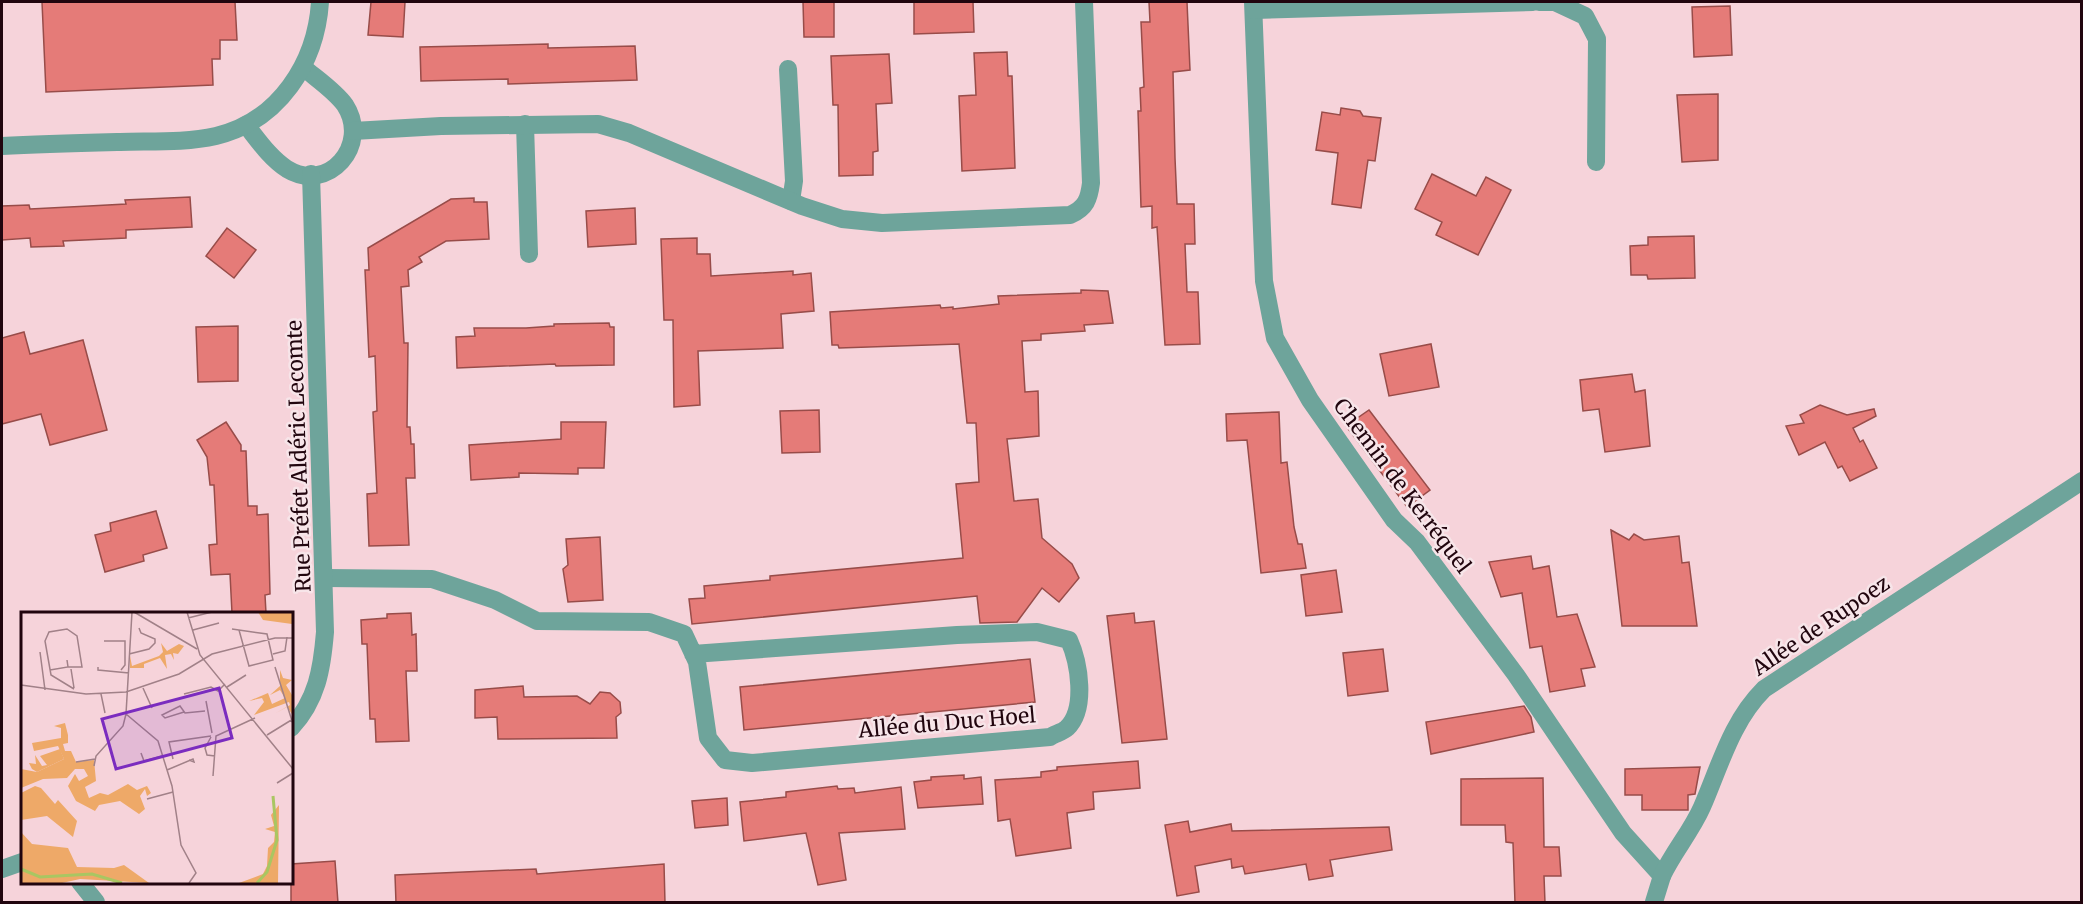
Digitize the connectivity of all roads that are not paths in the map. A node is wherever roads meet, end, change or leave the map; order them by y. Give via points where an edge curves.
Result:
1 (320, 2) edge
2 (1084, 2) edge
3 (1533, 2) edge
4 (1539, 2) edge
5 (1254, 6) edge
6 (304, 68) junction
7 (788, 69) dead end
8 (525, 124) junction
9 (246, 125) junction
10 (353, 131) junction
11 (2, 146) edge
12 (1596, 162) dead end
13 (311, 174) junction
14 (791, 201) junction
15 (529, 254) dead end
16 (2082, 481) edge
17 (326, 578) junction
18 (693, 654) junction
19 (292, 727) edge
20 (21, 862) edge
21 (2, 869) edge
22 (1662, 876) junction
23 (81, 883) edge
24 (96, 903) edge
25 (1654, 903) edge

1 - 6 street
2 - 14 street via 1091,183 1089,199 1077,212 882,223 831,217
3 - 5 street
4 - 12 street via 1555,2 1585,16 1597,39
5 - 22 street, Chemin de Kerréquel via 1264,281 1269,319 1282,353 1394,520 1417,542 1516,675 1623,833
6 - 9 street via 276,102
6 - 10 street via 345,105
7 - 14 street via 794,182
8 - 10 street
8 - 14 street via 584,123 610,127
8 - 15 street
9 - 11 street via 202,138
9 - 13 street via 288,170
10 - 13 street via 347,155 339,165
13 - 17 street, Rue Préfet Aldéric Lecomte
16 - 22 street, Allée de Rupoez via 1764,689 1737,725 1702,807
17 - 18 street, Allée du Duc Hoel via 432,579 495,600 537,621 649,622 684,634
17 - 19 street, Rue Préfet Aldéric Lecomte via 321,675 312,698
18 - 18 street, Allée du Duc Hoel via 1037,632 1069,640 1078,661 1079,703 1067,728 1050,737 752,763 725,760 708,738
20 - 21 street
22 - 25 street
23 - 24 street

